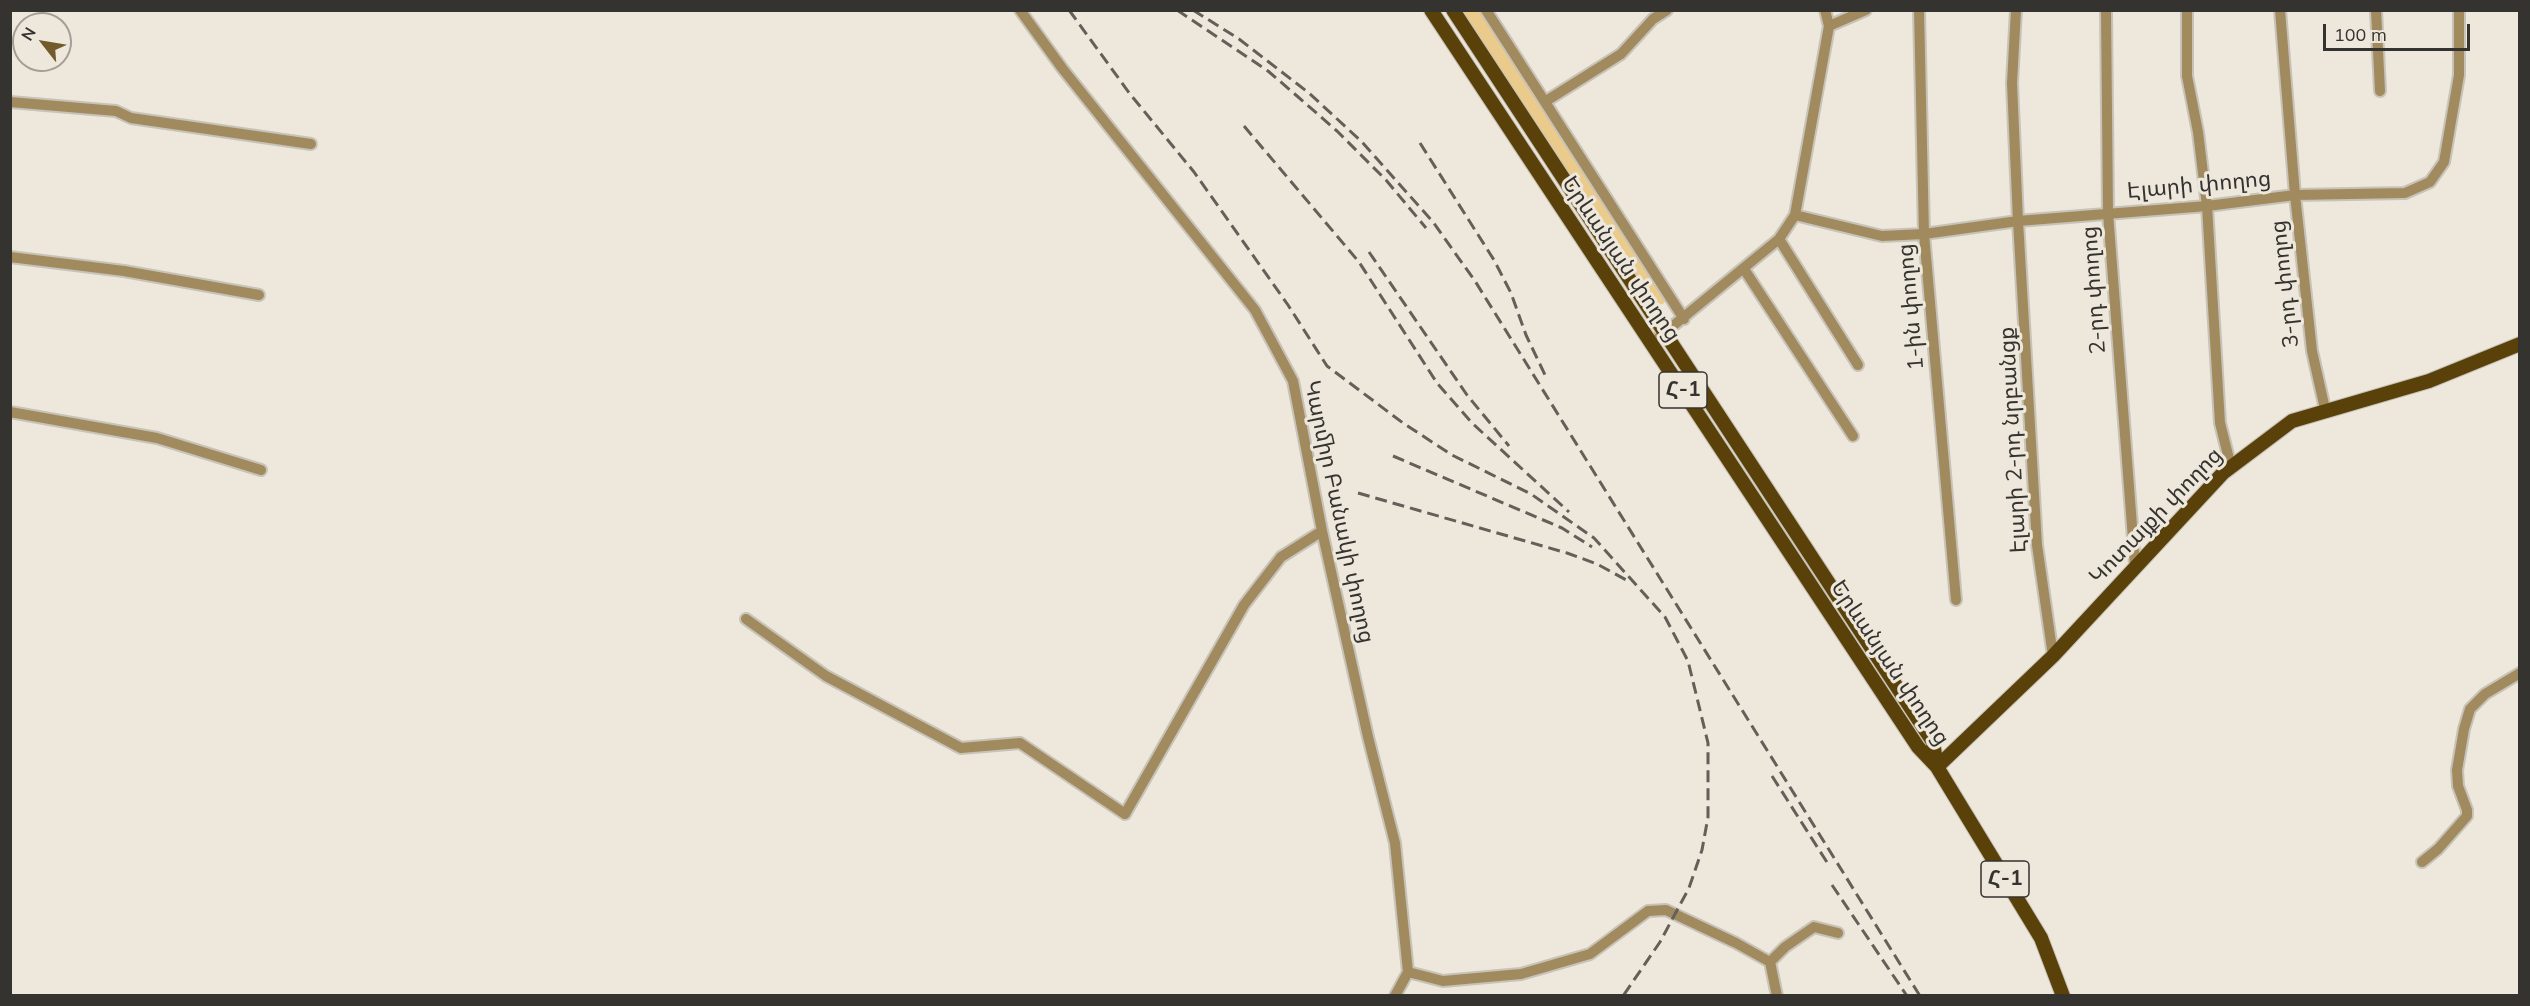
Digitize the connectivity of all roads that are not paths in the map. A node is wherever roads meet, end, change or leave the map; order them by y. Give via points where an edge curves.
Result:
1 (1020, 10) edge
2 (1431, 10) edge
3 (1453, 10) edge
4 (1486, 10) edge
5 (1666, 10) edge
6 (1825, 10) edge
7 (1866, 10) edge
8 (1919, 10) edge
9 (2016, 10) edge
10 (2106, 10) edge
11 (2187, 10) edge
12 (2280, 10) edge
13 (2376, 10) edge
14 (2459, 10) edge
15 (1829, 26) junction
16 (2380, 91) dead end
17 (1546, 101) junction
18 (10, 102) edge
19 (311, 144) dead end
20 (2295, 195) junction
21 (2207, 206) junction
22 (2108, 213) junction
23 (1795, 215) junction
24 (2019, 221) junction
25 (1924, 234) junction
26 (1779, 239) junction
27 (10, 257) edge
28 (1744, 268) junction
29 (259, 295) dead end
30 (1684, 319) junction
31 (1666, 333) junction
32 (1652, 343) junction
33 (2520, 344) edge
34 (1858, 365) dead end
35 (2325, 409) junction
36 (10, 412) edge
37 (1853, 436) dead end
38 (2232, 467) junction
39 (261, 470) dead end
40 (1322, 531) junction
41 (2135, 565) junction
42 (1956, 600) dead end
43 (746, 619) dead end
44 (2053, 656) junction
45 (2520, 673) edge
46 (1937, 767) junction
47 (2422, 862) dead end
48 (1838, 933) dead end
49 (1770, 962) junction
50 (1408, 972) junction
51 (1395, 996) edge
52 (1777, 996) edge
53 (2063, 996) edge

1 - 40 street, Կարմիր Բանակի փողոց via 1255,310 1293,381
2 - 32 main road, Երևանյան փողոց / Հ-1
3 - 31 main road, Երևանյան փողոց / Հ-1
4 - 17 street
5 - 17 street via 1621,54
6 - 15 street
7 - 15 street
8 - 25 street, 1-ին փողոց
9 - 24 street, Էլարի 2-րդ նրբանցք via 2012,83
10 - 22 street, 2-րդ փողոց
11 - 21 street via 2187,75
12 - 20 street, 3-րդ փողոց
13 - 16 street
14 - 20 street, Էլարի փողոց via 2459,75 2444,162 2430,182 2405,193
15 - 23 street
17 - 30 street
18 - 19 street via 116,111 131,118
20 - 21 street, Էլարի փողոց
20 - 35 street, 3-րդ փողոց via 2312,351
21 - 22 street, Էլարի փողոց
21 - 38 street via 2220,423
22 - 24 street, Էլարի փողոց
22 - 41 street, 2-րդ փողոց
23 - 25 street, Էլարի փողոց via 1882,236
23 - 26 street
24 - 25 street, Էլարի փողոց
24 - 44 street, Էլարի 2-րդ նրբանցք via 2037,545
25 - 42 street, 1-ին փողոց
26 - 28 street
26 - 34 street
27 - 29 street via 124,271
28 - 30 street
28 - 37 street
30 - 31 street
31 - 32 street
31 - 46 main road, Երևանյան փողոց / Հ-1 via 1933,742
32 - 46 main road, Երևանյան փողոց / Հ-1 via 1918,747
33 - 35 main road, Կոտայքի փողոց via 2429,381
35 - 38 main road, Կոտայքի փողոց via 2292,421
36 - 39 street via 157,438
38 - 41 main road, Կոտայքի փողոց
40 - 43 street via 1281,557 1244,605 1125,814 1020,743 961,748 826,676
40 - 50 street, Կարմիր Բանակի փողոց via 1395,843
41 - 44 main road, Կոտայքի փողոց
44 - 46 main road, Կոտայքի փողոց
45 - 47 street via 2485,694 2470,709 2457,770 2467,816
46 - 53 main road, Հ-1 via 2041,938
48 - 49 street via 1814,927
49 - 50 street via 1666,909 1648,911 1590,954 1521,974 1443,981
49 - 52 street
50 - 51 street

